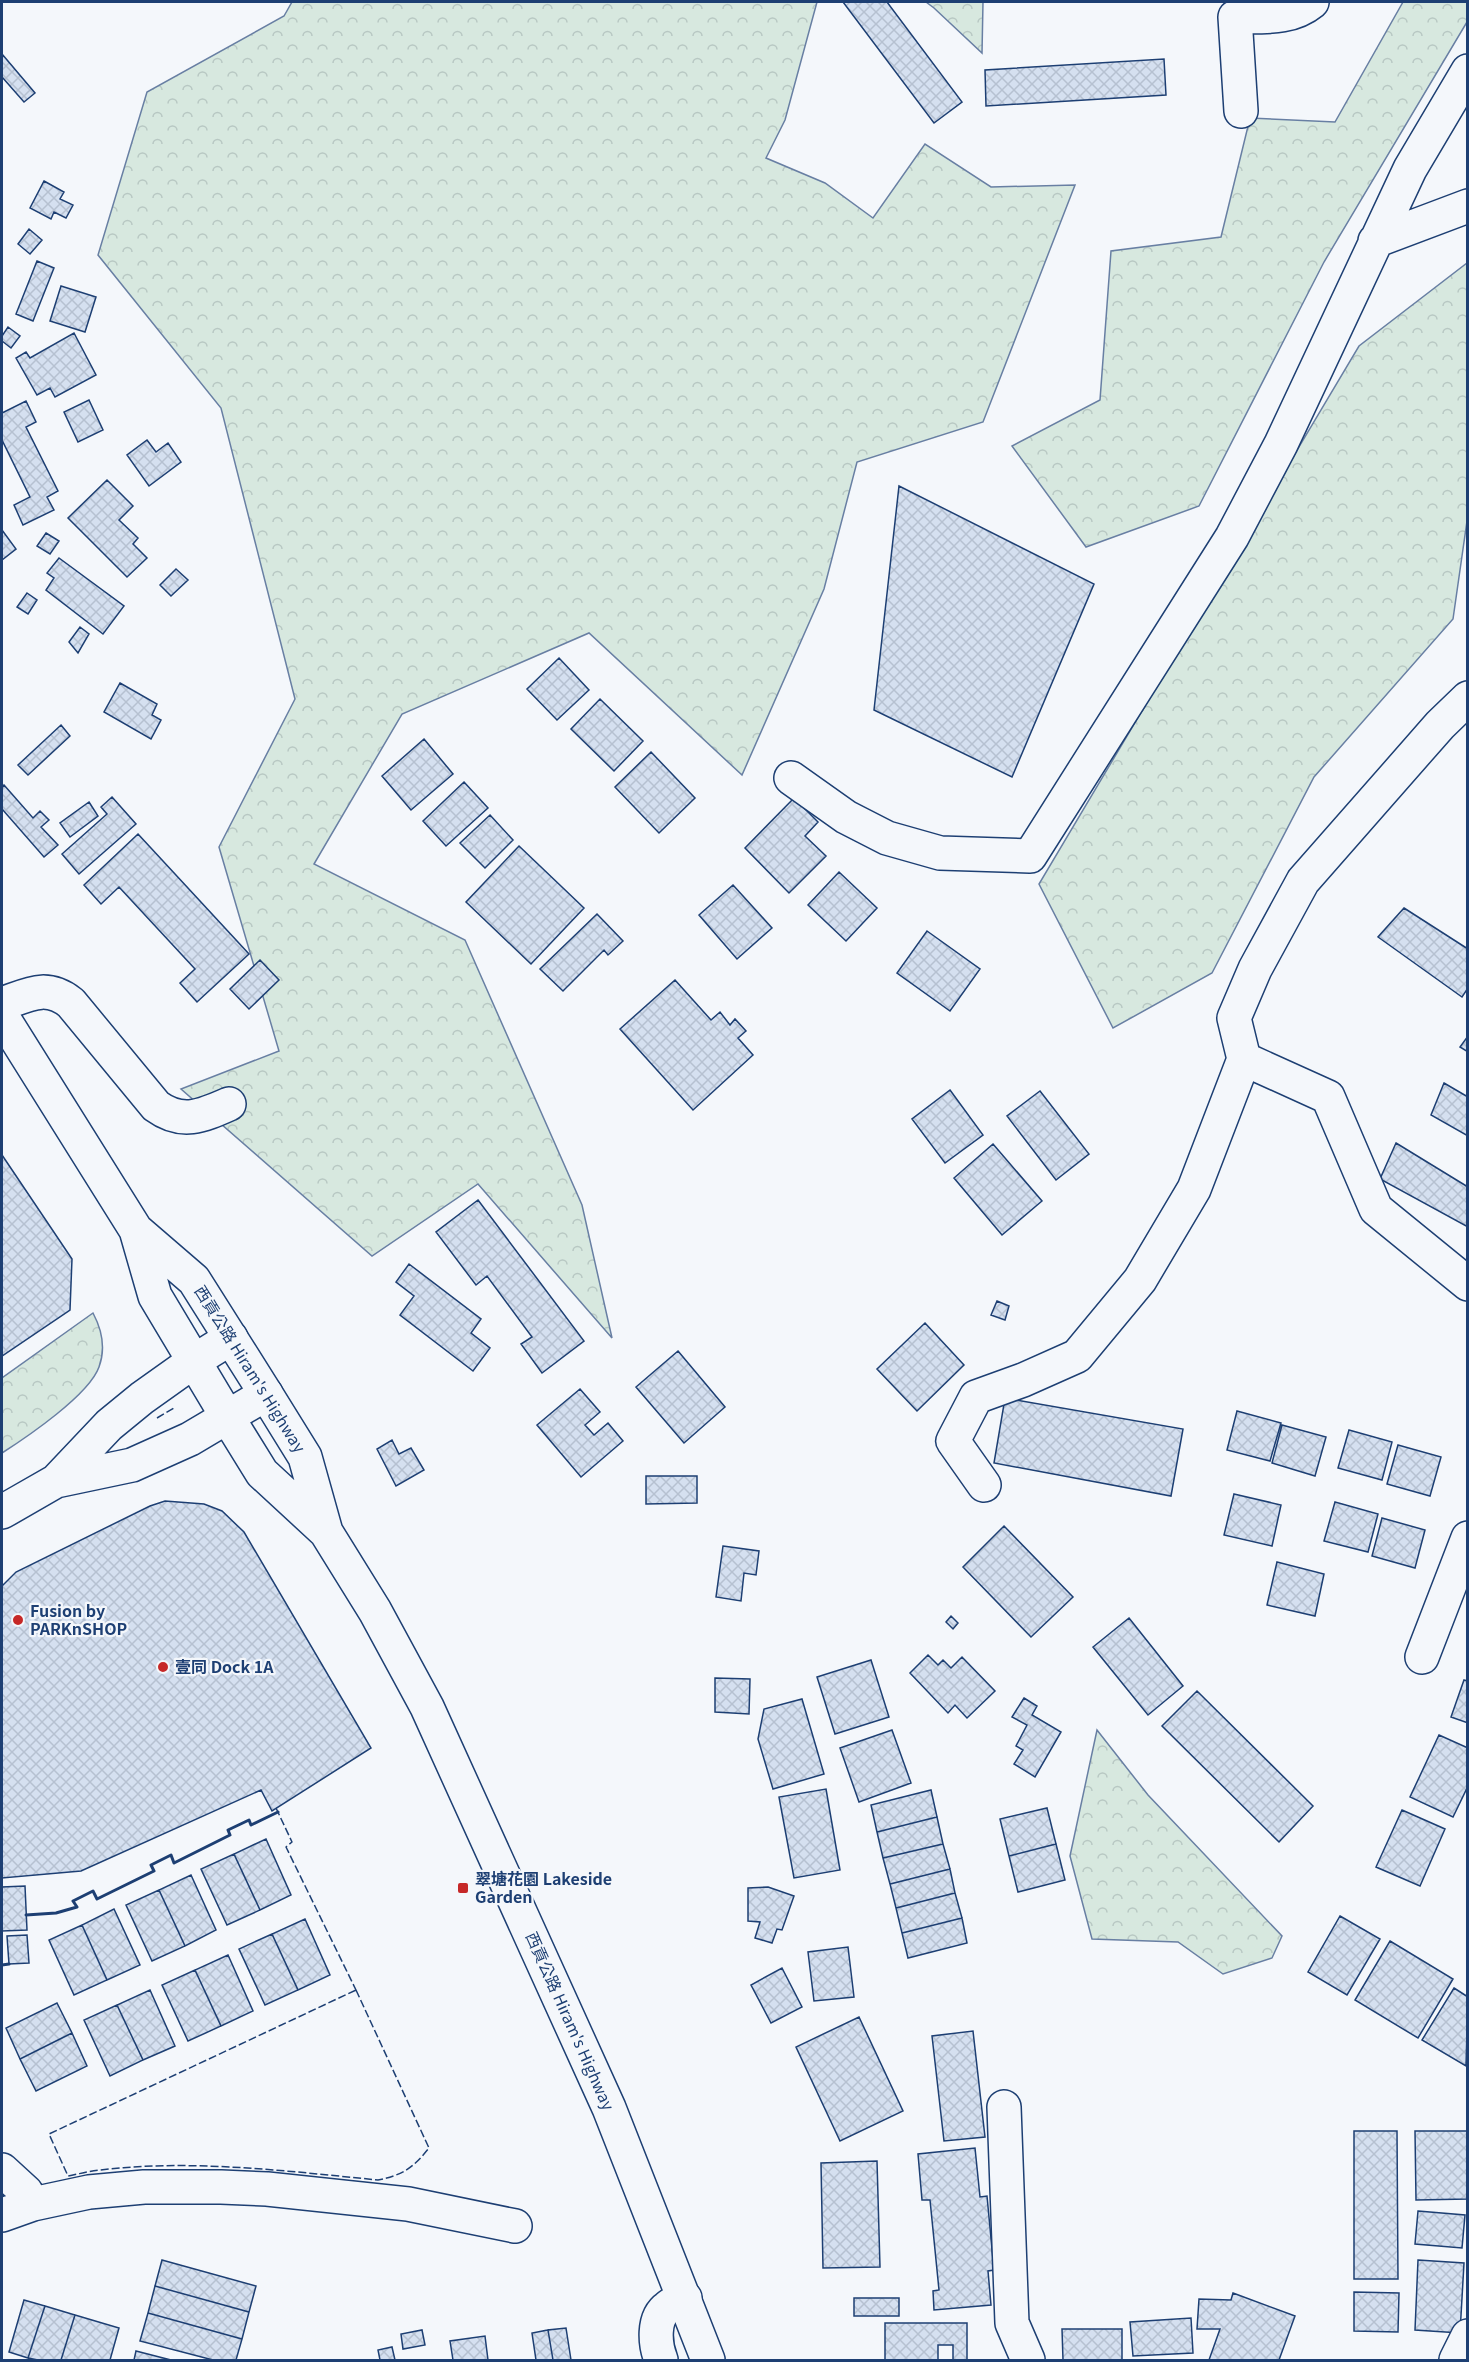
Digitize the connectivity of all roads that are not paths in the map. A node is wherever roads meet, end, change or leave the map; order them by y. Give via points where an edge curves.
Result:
1 (1312, 2) edge
2 (1467, 71) edge
3 (1240, 111) dead end
4 (1467, 206) edge
5 (1375, 241) junction
6 (1467, 698) edge
7 (791, 778) dead end
8 (2, 1004) edge
9 (2, 1016) edge
10 (1244, 1059) junction
11 (229, 1104) dead end
12 (136, 1230) junction
13 (1467, 1284) edge
14 (231, 1338) junction
15 (194, 1361) junction
16 (266, 1394) junction
17 (228, 1418) junction
18 (56, 1481) junction
19 (984, 1485) dead end
20 (2, 1512) edge
21 (326, 1532) junction
22 (1467, 1538) edge
23 (1422, 1658) dead end
24 (1004, 2107) dead end
25 (2, 2170) edge
26 (33, 2204) junction
27 (2, 2215) edge
28 (515, 2226) dead end
29 (685, 2298) junction
30 (1467, 2336) edge
31 (661, 2361) edge
32 (708, 2361) edge
33 (1028, 2361) edge
34 (1456, 2361) edge

1 - 3 street via 1296,13 1235,17
2 - 5 street via 1410,169
4 - 5 street
5 - 7 street via 1281,444 1232,537 1030,856 940,853 887,838 846,817
6 - 10 street via 1303,881 1254,969 1234,1018
8 - 11 street via 42,991 62,996 156,1106 169,1115 206,1114
9 - 12 street, 西貢公路 Hiram's Highway
10 - 13 street via 1328,1097 1376,1209
10 - 19 street via 1194,1189 1140,1280 1077,1356 976,1397 953,1441
12 - 14 street, 西貢公路 Hiram's Highway via 194,1280
12 - 15 street, 西貢公路 Hiram's Highway via 155,1296
14 - 15 street
14 - 16 street, 西貢公路 Hiram's Highway
15 - 17 street, 西貢公路 Hiram's Highway
15 - 18 street via 109,1425
16 - 17 street
16 - 21 street, 西貢公路 Hiram's Highway via 305,1457
17 - 18 street via 132,1465
17 - 21 street, 西貢公路 Hiram's Highway via 262,1473
18 - 20 street
21 - 29 street, 西貢公路 Hiram's Highway via 375,1611 432,1717 609,2108
22 - 23 street
24 - 33 street via 1012,2323
25 - 26 street
26 - 27 street
26 - 28 street via 75,2194 144,2187 267,2189 408,2204
29 - 31 street via 666,2307 660,2316 656,2332
29 - 32 street, 西貢公路 Hiram's Highway
30 - 34 street

